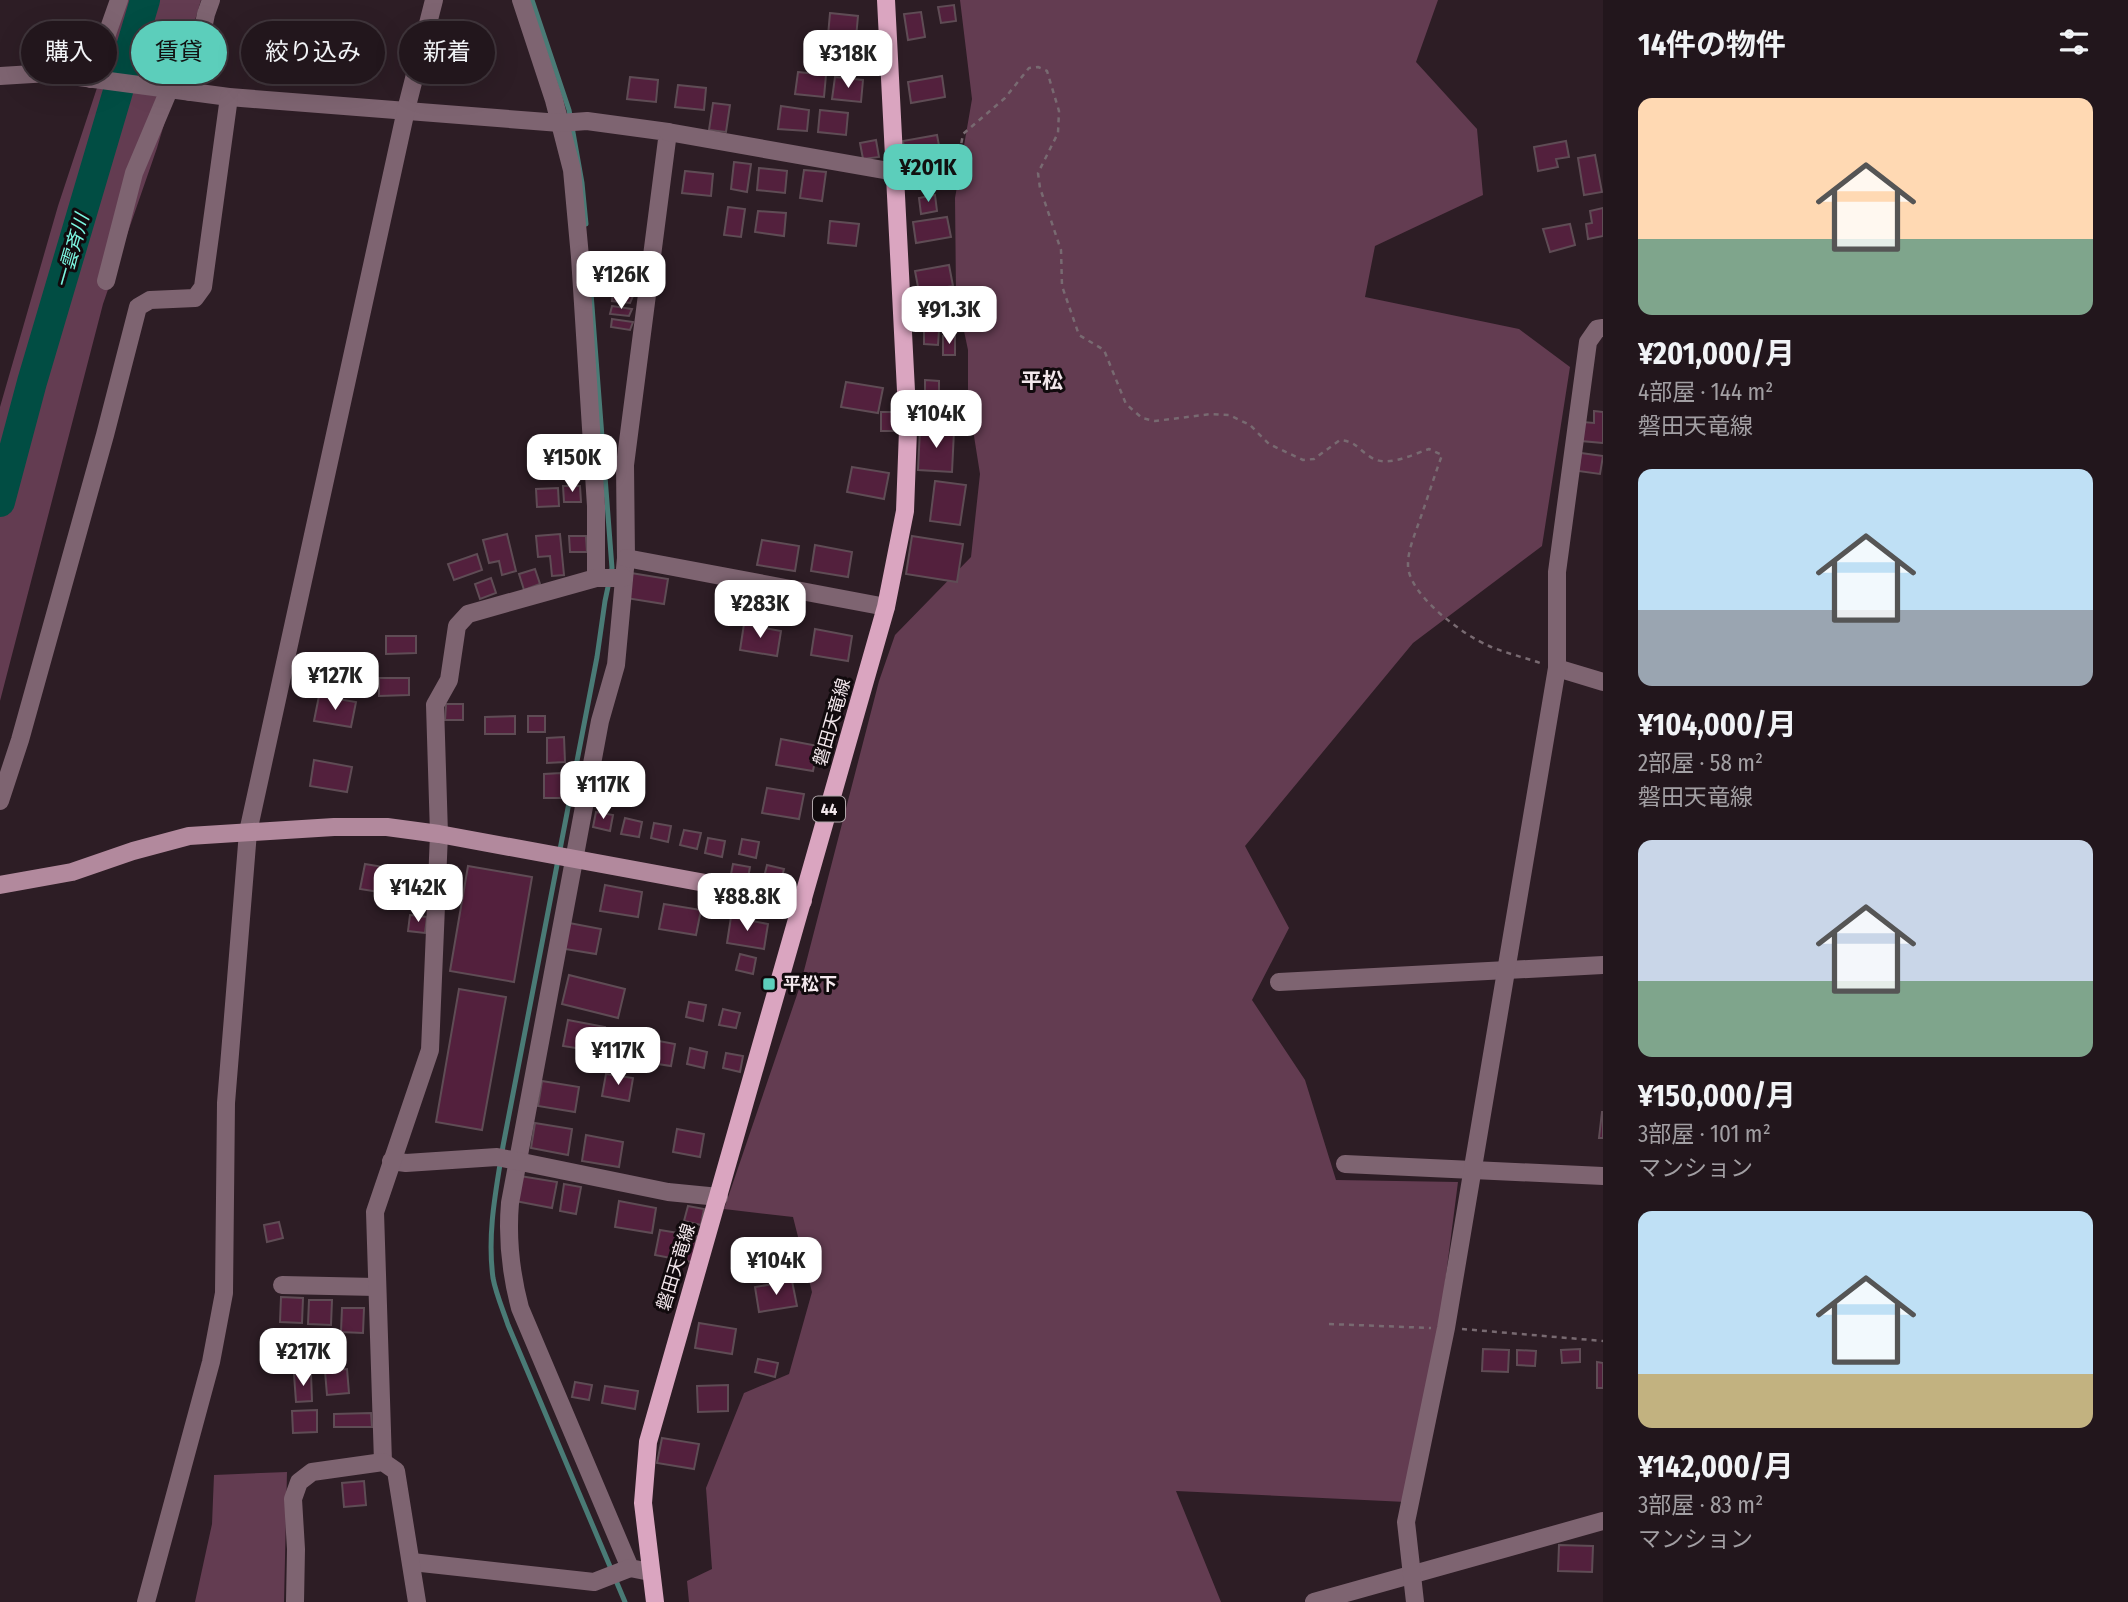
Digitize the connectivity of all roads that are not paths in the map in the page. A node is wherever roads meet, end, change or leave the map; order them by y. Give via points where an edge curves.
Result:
1 (119, 0) edge
2 (211, 0) edge
3 (434, 0) edge
4 (521, 0) edge
5 (886, 0) edge
6 (112, 21) edge
7 (21, 75) edge
8 (0, 76) edge
9 (117, 83) edge
10 (165, 89) junction
11 (190, 92) junction
12 (229, 97) junction
13 (406, 110) junction
14 (569, 122) junction
15 (668, 132) junction
16 (895, 172) junction
17 (106, 281) dead end
18 (1603, 328) edge
19 (625, 558) junction
20 (597, 578) junction
21 (624, 578) junction
22 (886, 607) junction
23 (1557, 668) junction
24 (1603, 682) edge
25 (0, 802) edge
26 (248, 832) junction
27 (439, 834) junction
28 (565, 859) junction
29 (0, 885) edge
30 (803, 901) junction
31 (1603, 965) edge
32 (1505, 969) junction
33 (1279, 982) dead end
34 (509, 1159) junction
35 (391, 1161) junction
36 (1345, 1164) dead end
37 (1472, 1170) junction
38 (1603, 1176) edge
39 (719, 1197) junction
40 (282, 1284) dead end
41 (376, 1287) junction
42 (383, 1462) junction
43 (1603, 1521) edge
44 (412, 1562) junction
45 (622, 1572) junction
46 (650, 1572) junction
47 (1411, 1575) junction
48 (146, 1602) edge
49 (295, 1602) edge
50 (417, 1602) edge
51 (655, 1602) edge
52 (1314, 1602) edge
53 (1415, 1602) edge

1 - 6 street
2 - 11 street
3 - 13 street
4 - 14 street
5 - 16 main road, 磐田天竜線 / 44
7 - 8 street
9 - 10 street
10 - 11 street
10 - 17 street via 134,173
11 - 12 street
12 - 13 street
12 - 25 street via 203,287 195,298 150,300 138,307
13 - 14 street
13 - 26 street
14 - 15 street
14 - 20 street
15 - 16 street
15 - 19 street via 625,466
16 - 22 main road, 磐田天竜線 / 44 via 908,430 905,511
18 - 23 street via 1588,342 1557,572
19 - 21 street
19 - 22 street
20 - 21 street
20 - 27 street via 468,614 457,625 449,680 435,705
21 - 28 street via 616,665
22 - 30 main road, 磐田天竜線 / 44
23 - 24 street
23 - 32 street
26 - 27 street via 387,827
26 - 29 street via 189,836 72,872
26 - 48 street via 226,1103 224,1293 211,1362
27 - 28 street
27 - 35 street via 430,1050
28 - 30 street
28 - 34 street
30 - 39 main road, 磐田天竜線 / 44
31 - 32 street
32 - 33 street
32 - 37 street
34 - 35 street
34 - 39 street via 668,1192
34 - 45 street via 508,1221 520,1308
35 - 41 street via 374,1213
36 - 37 street
37 - 38 street
37 - 47 street via 1446,1328 1406,1522
39 - 46 main road, 磐田天竜線 / 44 via 648,1442 643,1503
40 - 41 street
41 - 42 street
42 - 44 street via 396,1471
42 - 49 street via 312,1472 299,1482 293,1499
43 - 47 street
44 - 45 street via 594,1582
44 - 50 street
45 - 46 street
46 - 51 main road, 磐田天竜線 / 44
47 - 52 street
47 - 53 street

